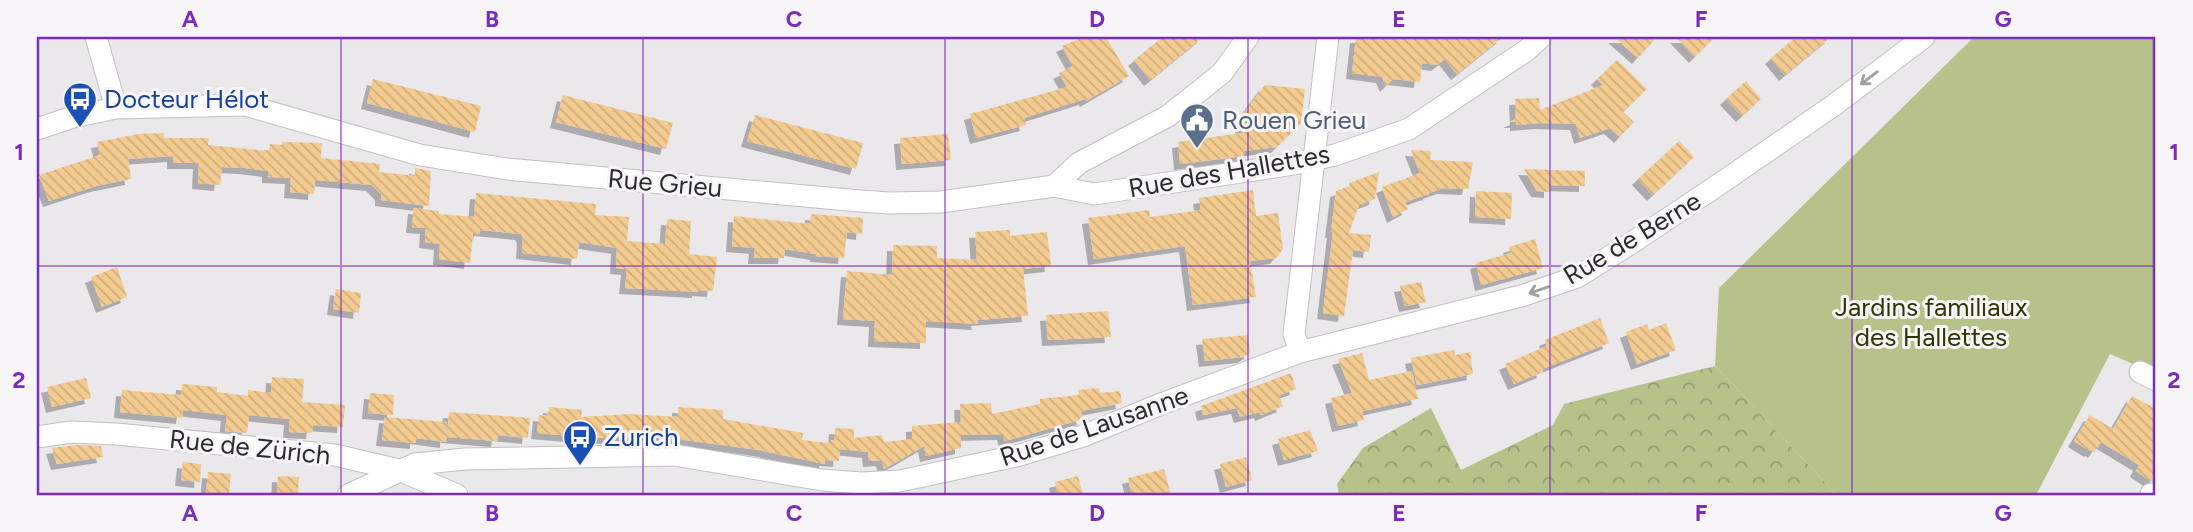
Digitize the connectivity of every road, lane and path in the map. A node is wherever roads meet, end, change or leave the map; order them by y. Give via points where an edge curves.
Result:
1 (96, 37) edge
2 (1248, 37) edge
3 (1328, 37) edge
4 (1541, 37) edge
5 (1924, 37) edge
6 (116, 108) junction
7 (37, 129) edge
8 (1314, 160) junction
9 (1054, 186) junction
10 (1300, 352) junction
11 (37, 437) edge
12 (398, 470) junction
13 (348, 495) edge
14 (457, 495) edge

1 - 6 street
2 - 9 street via 1222,73 1168,116 1079,163
3 - 8 street
4 - 8 street, Rue des Hallettes via 1409,129
5 -> 10 street, Rue de Berne via 1735,174 1577,277 1521,296
6 - 7 street, Rue Grieu
6 - 9 street, Rue Grieu via 245,105 421,155 507,169 847,200 941,202
8 - 9 street, Rue des Hallettes via 1094,194
8 - 10 street via 1294,334
10 - 12 street, Rue de Lausanne via 1083,436 900,481 822,480 674,455 465,459
11 - 12 street, Rue de Zürich via 71,432 130,435 335,455
12 - 13 street, Rue de Lausanne
12 - 14 street, Rue de Zürich

